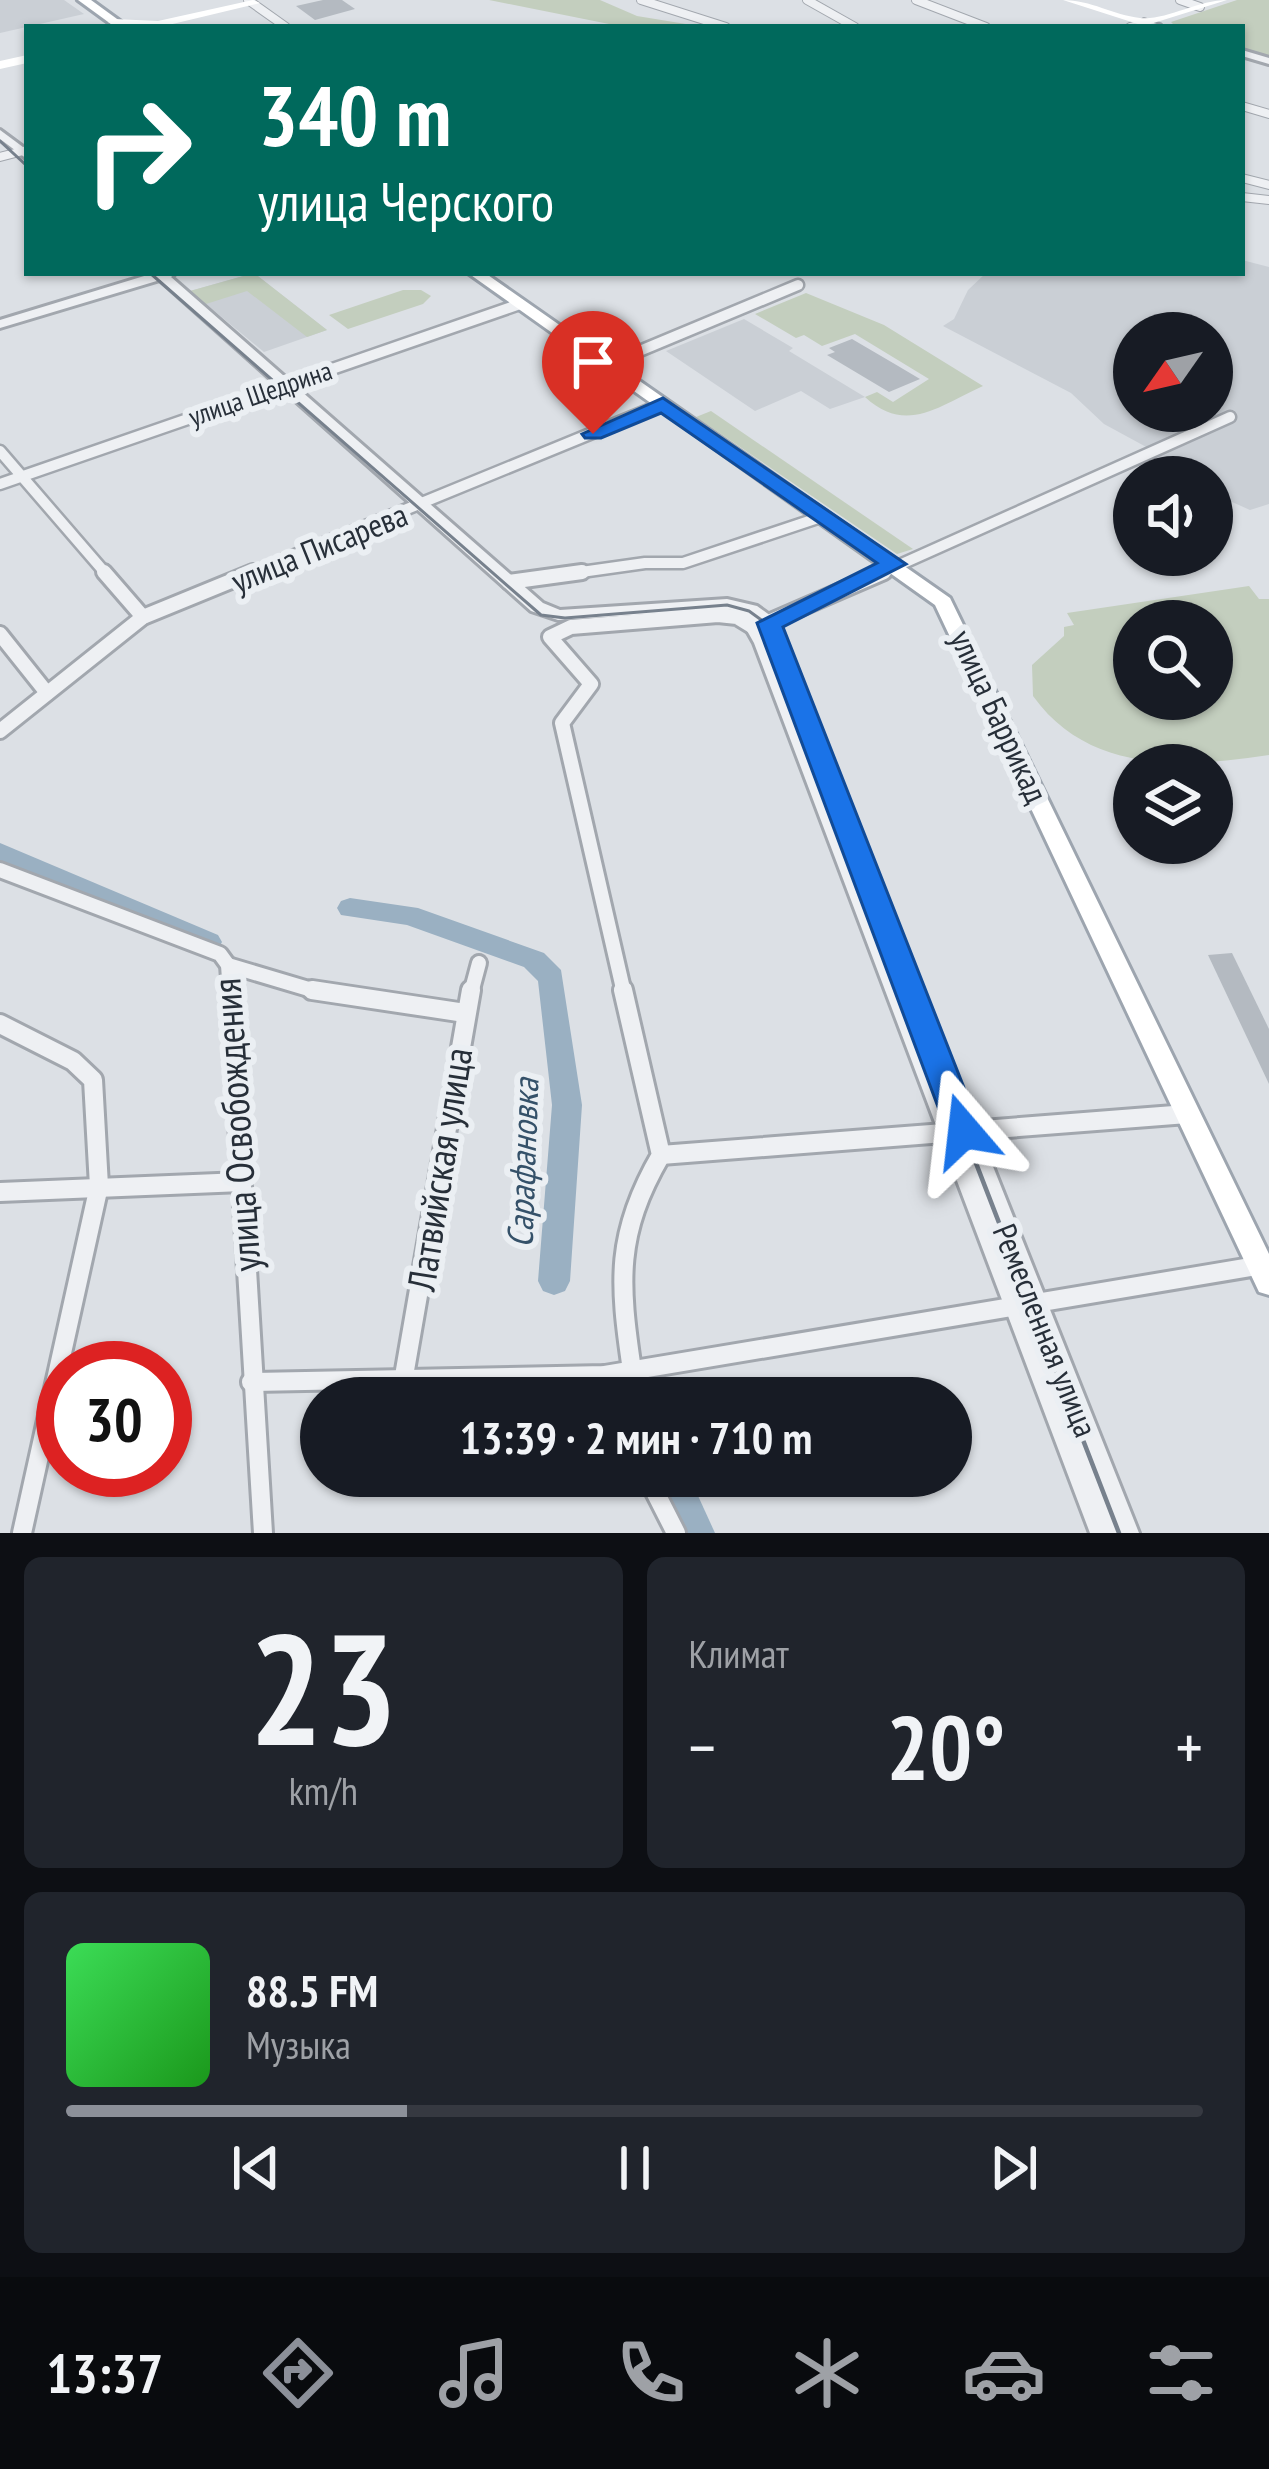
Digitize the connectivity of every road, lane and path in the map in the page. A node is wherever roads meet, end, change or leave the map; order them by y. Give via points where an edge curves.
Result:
1 (84, 0) edge
2 (641, 0) edge
3 (808, 0) edge
4 (916, 0) edge
5 (1069, 0) edge
6 (1180, 0) edge
7 (1221, 0) edge
8 (255, 1) edge
9 (1200, 7) junction
10 (118, 24) edge
11 (174, 24) edge
12 (282, 24) edge
13 (715, 24) edge
14 (850, 24) edge
15 (978, 24) edge
16 (1148, 24) edge
17 (1154, 24) edge
18 (0, 133) edge
19 (24, 152) edge
20 (157, 276) edge
21 (166, 276) edge
22 (479, 276) edge
23 (798, 285) dead end
24 (520, 304) junction
25 (0, 324) edge
26 (606, 365) junction
27 (288, 383) junction
28 (663, 404) junction
29 (1196, 432) edge
30 (0, 451) edge
31 (22, 476) junction
32 (0, 484) edge
33 (426, 505) junction
34 (824, 516) junction
35 (894, 564) junction
36 (509, 582) junction
37 (143, 617) junction
38 (762, 626) junction
39 (0, 634) edge
40 (47, 693) junction
41 (0, 731) edge
42 (0, 870) edge
43 (479, 963) dead end
44 (228, 965) junction
45 (465, 1013) junction
46 (0, 1024) edge
47 (1186, 1114) junction
48 (958, 1132) junction
49 (662, 1155) junction
50 (242, 1182) junction
51 (98, 1186) junction
52 (0, 1192) edge
53 (1266, 1271) edge
54 (1024, 1306) junction
55 (632, 1370) junction
56 (605, 1375) joint
57 (404, 1376) junction
58 (251, 1382) junction
59 (658, 1497) edge
60 (22, 1533) edge
61 (263, 1533) edge
62 (676, 1533) edge
63 (1103, 1533) edge
64 (1126, 1533) edge

1 - 10 main road
2 - 13 street
3 - 14 street
4 - 15 street
5 - 16 main road
6 - 9 street
7 - 9 main road
8 - 10 main road via 158,24
8 - 11 main road
8 - 12 street
9 - 17 main road
18 - 19 street
20 - 25 street
21 - 27 street
22 - 24 main road, улица Баррикад
23 - 26 street
24 - 26 main road, улица Баррикад
24 - 27 street, улица Щедрина
26 - 28 main road, улица Баррикад
27 - 31 street, улица Щедрина
27 - 33 street
28 - 33 street, улица Писарева
28 - 34 main road, улица Баррикад
29 - 35 street
30 - 31 street
31 - 32 street, улица Щедрина
31 - 37 street
33 - 36 street
33 - 37 street, улица Писарева
34 - 35 main road, улица Баррикад
34 - 36 street via 683,563
35 - 38 street
35 - 47 main road, улица Баррикад via 954,618
36 - 38 street via 549,613 740,606
37 - 40 street, улица Писарева
38 - 48 street, Ремесленная улица
38 - 49 street via 718,615 571,626 550,637 591,684 562,723
39 - 40 street
40 - 41 street, улица Писарева
42 - 44 street, улица Освобождения via 220,954
43 - 45 street, Латвийская улица
44 - 45 street via 325,994
44 - 50 street, улица Освобождения
45 - 57 street, Латвийская улица
46 - 51 street via 93,1080
47 - 48 street
47 - 53 main road, улица Баррикад
48 - 49 street
48 - 54 street, Ремесленная улица
49 - 55 street via 621,1234
50 - 51 street
50 - 58 street, улица Освобождения
51 - 52 street
51 - 60 street
53 - 54 street
54 - 55 street
54 - 63 street, Ремесленная улица
54 - 64 street, Ремесленная улица
55 - 56 street
56 - 57 street
57 - 58 street
58 - 61 street, улица Освобождения
59 - 62 street

